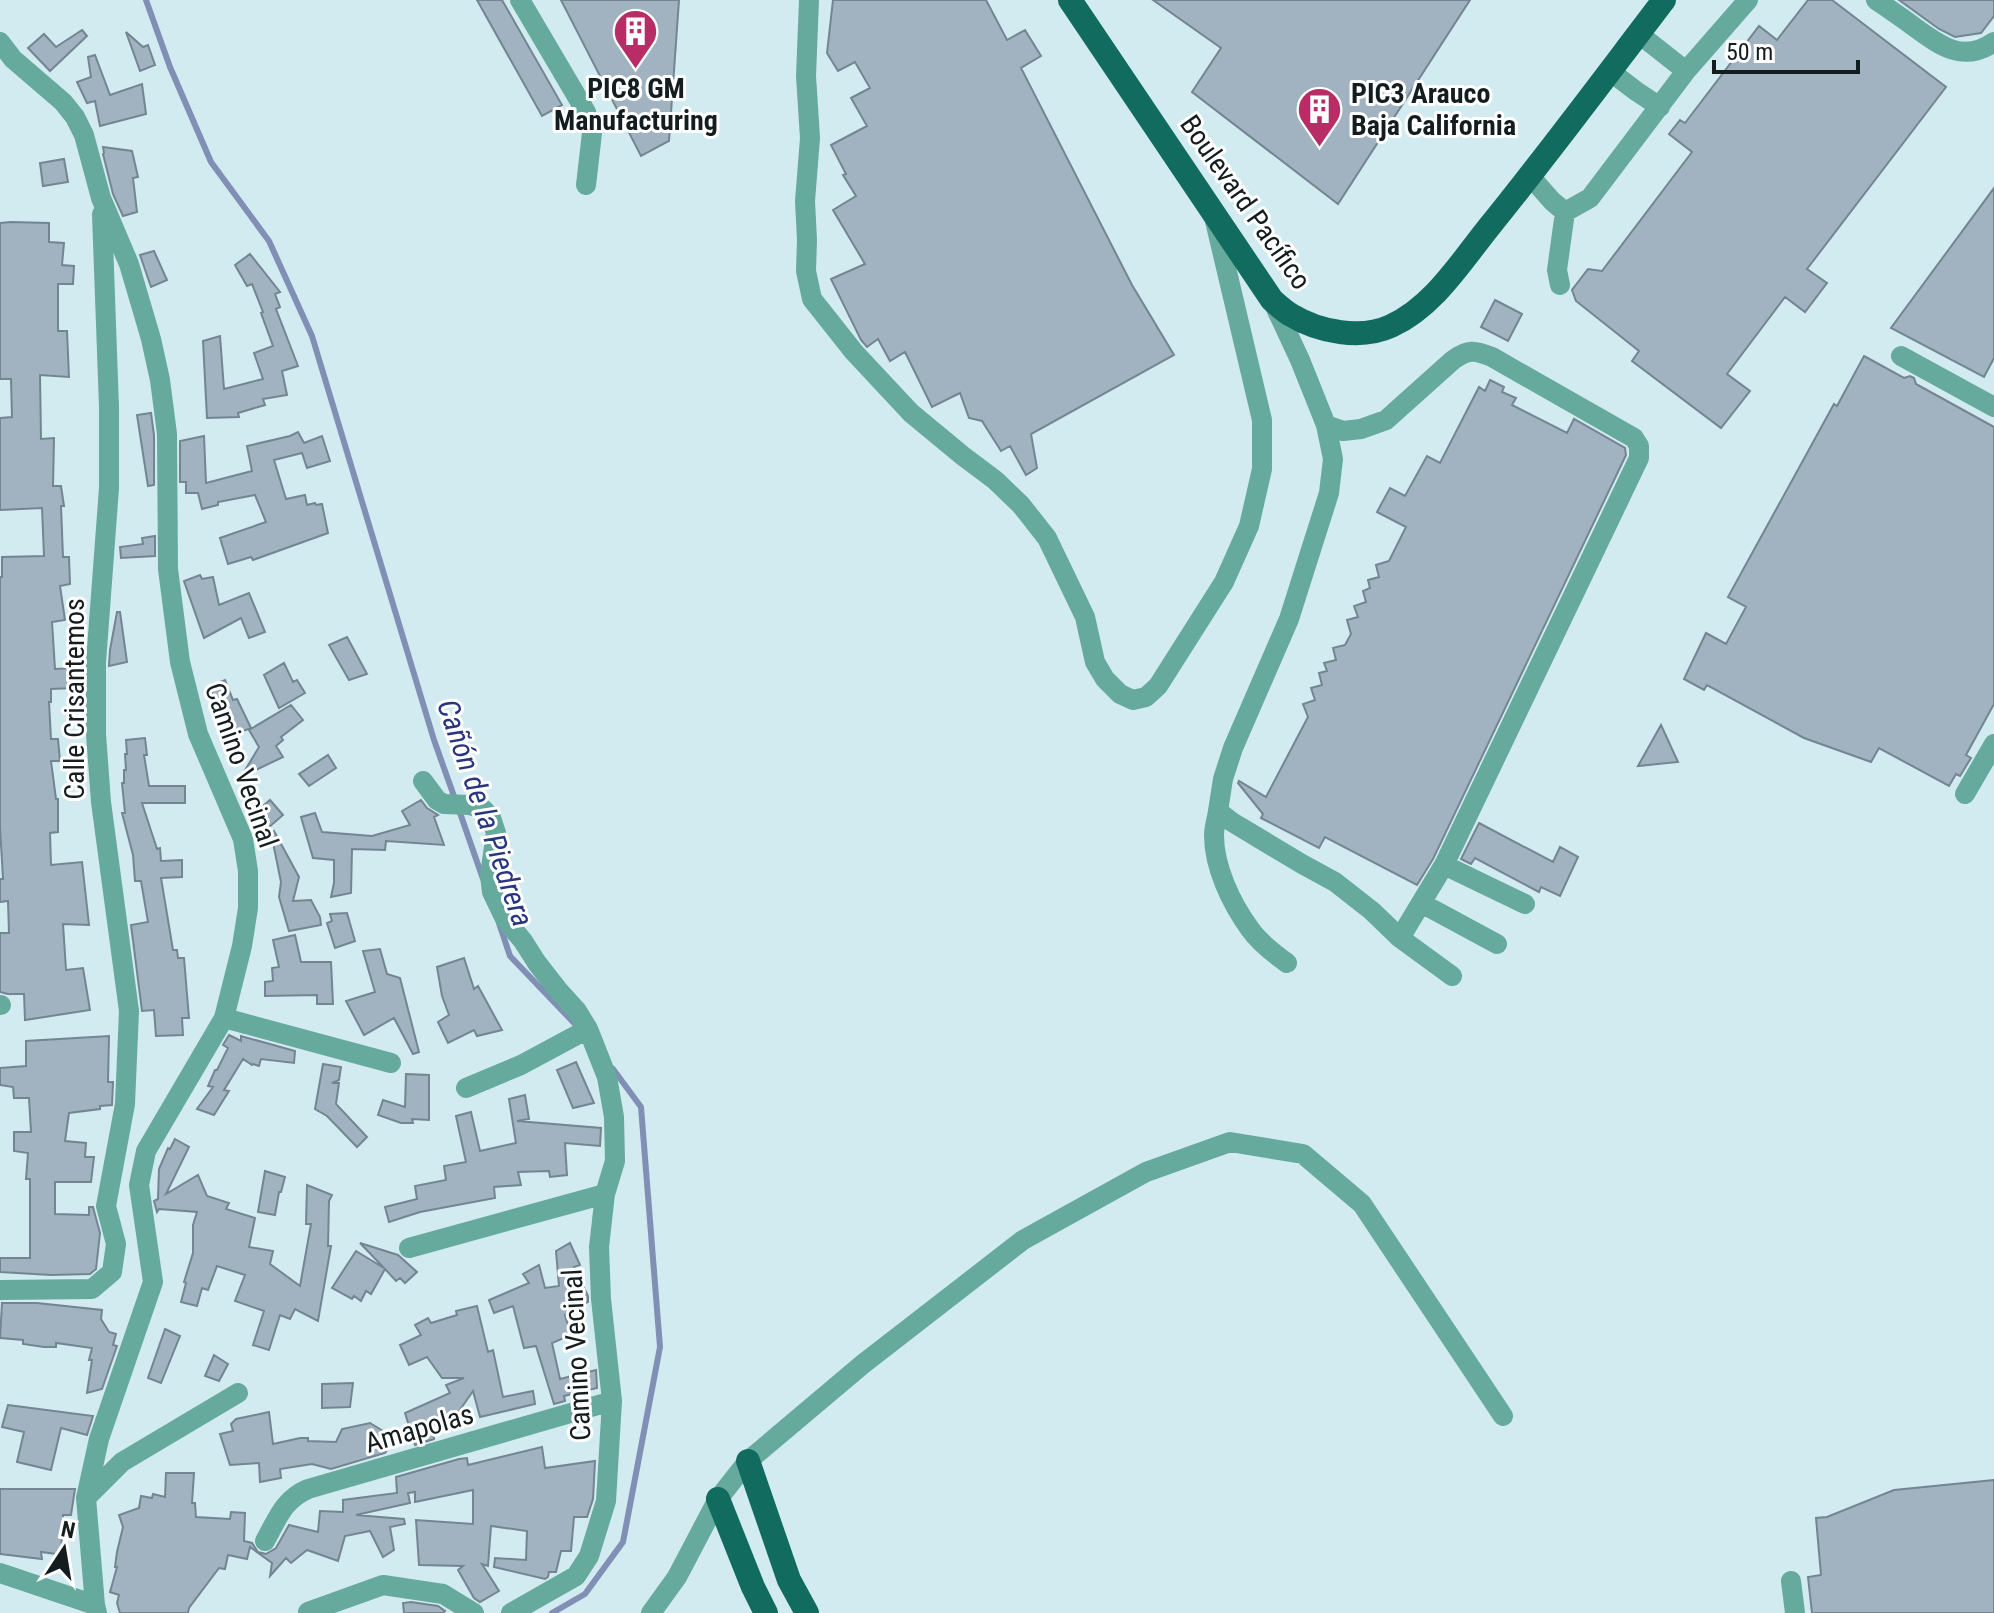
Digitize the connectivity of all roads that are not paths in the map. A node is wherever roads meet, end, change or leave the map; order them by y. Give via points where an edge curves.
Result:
1 (520, 0) edge
2 (809, 0) edge
3 (1070, 0) edge
4 (1664, 0) edge
5 (1748, 0) edge
6 (1876, 0) edge
7 (1639, 34) junction
8 (0, 42) edge
9 (1994, 42) edge
10 (1686, 71) junction
11 (1611, 72) junction
12 (1660, 107) junction
13 (1530, 176) junction
14 (586, 185) dead end
15 (101, 198) junction
16 (1213, 212) junction
17 (1565, 212) junction
18 (1560, 285) dead end
19 (1272, 300) junction
20 (1901, 356) dead end
21 (1994, 407) edge
22 (1326, 425) junction
23 (1994, 744) edge
24 (423, 781) dead end
25 (1965, 794) dead end
26 (1218, 811) junction
27 (1444, 865) junction
28 (1421, 903) junction
29 (1525, 904) dead end
30 (1400, 938) junction
31 (1497, 944) dead end
32 (1287, 963) dead end
33 (1452, 976) dead end
34 (224, 1018) junction
35 (588, 1029) junction
36 (391, 1063) dead end
37 (466, 1088) dead end
38 (605, 1194) junction
39 (409, 1248) dead end
40 (0, 1290) edge
41 (238, 1393) dead end
42 (612, 1401) junction
43 (1503, 1416) dead end
44 (748, 1461) junction
45 (86, 1498) junction
46 (718, 1499) junction
47 (265, 1541) dead end
48 (0, 1573) edge
49 (1791, 1581) dead end
50 (88, 1608) edge
51 (308, 1612) edge
52 (474, 1613) edge
53 (511, 1613) edge
54 (651, 1613) edge
55 (766, 1613) edge
56 (807, 1613) edge
57 (1795, 1613) edge

1 - 14 street via 586,112 592,133
2 - 16 street via 805,201 812,299 911,413 1021,505 1047,538 1085,617 1095,662 1105,679 1133,700 1158,686 1224,582 1249,526 1262,469 1262,420
3 - 16 main road, Boulevard Pacífico
4 - 7 main road, Boulevard Pacífico
5 - 10 street
6 - 9 street via 1943,47 1972,52
7 - 10 street
7 - 11 main road, Boulevard Pacífico
8 - 15 street, Camino Vecinal via 75,117
10 - 12 street
11 - 12 street
11 - 13 main road, Boulevard Pacífico
12 - 17 street via 1590,198
13 - 17 street
13 - 19 main road, Boulevard Pacífico via 1439,288 1391,326 1346,333 1314,326
15 - 34 street, Camino Vecinal via 129,264 160,380 167,434 168,569 180,662 198,734 243,839 248,871 242,946
15 - 40 street, Calle Crisantemos via 109,488 96,734 129,1011 125,1104 106,1206 116,1244 112,1272 92,1289
16 - 19 main road, Boulevard Pacífico
17 - 18 street via 1557,270
19 - 22 street
20 - 21 street
22 - 26 street via 1333,459 1329,493 1289,619 1227,766
22 - 27 street via 1343,431 1386,420 1462,353 1477,351 1634,438 1639,446 1639,458
23 - 25 street
24 - 35 street, Camino Vecinal via 444,804 483,809 491,818 496,833 492,892 505,919
26 - 30 street via 1335,882
26 - 32 street via 1214,846 1231,897 1250,929
27 - 28 street
27 - 29 street
28 - 30 street
28 - 31 street
30 - 33 street
34 - 36 street
34 - 45 street, Camino Vecinal via 146,1151 139,1185 153,1282 99,1439
35 - 37 street
35 - 38 street, Camino Vecinal via 607,1077 614,1117 615,1161
38 - 39 street
38 - 42 street, Camino Vecinal via 599,1247
41 - 45 street via 122,1462
42 - 47 street, Amapolas via 308,1489 286,1504
42 - 53 street, Camino Vecinal via 606,1501 589,1556 576,1576
43 - 44 street via 1362,1204 1303,1154 1230,1142 1146,1172 1023,1240
44 - 46 street
44 - 56 main road via 789,1580
45 - 50 street, Camino Vecinal
46 - 54 street via 677,1577
46 - 55 main road
48 - 50 street
49 - 57 street
51 - 52 street via 383,1585 443,1594

